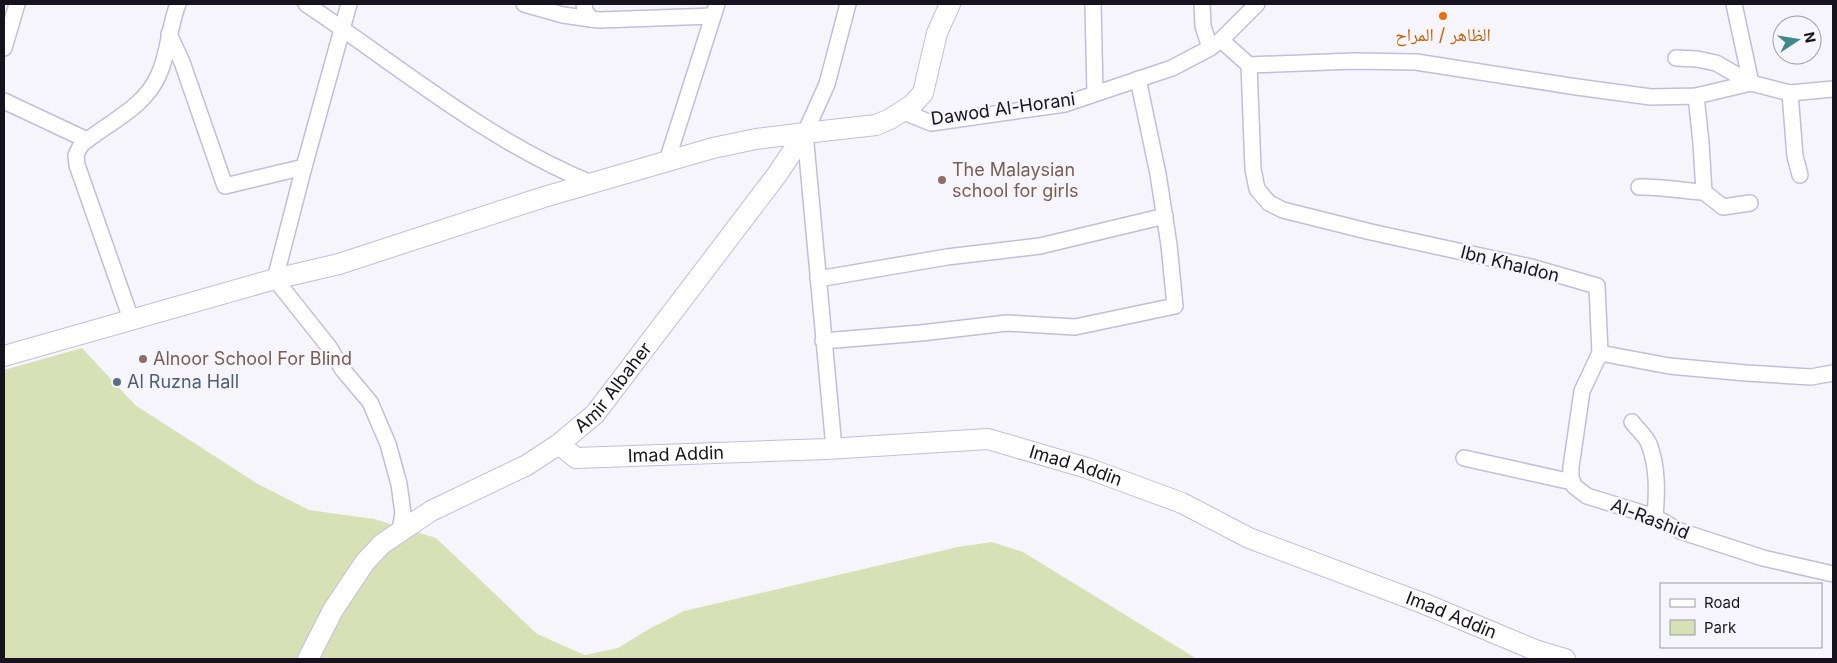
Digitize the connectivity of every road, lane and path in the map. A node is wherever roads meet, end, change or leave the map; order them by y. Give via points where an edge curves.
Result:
1 (17, 4) edge
2 (178, 4) edge
3 (306, 4) edge
4 (349, 4) edge
5 (524, 4) edge
6 (584, 4) edge
7 (848, 4) edge
8 (950, 4) edge
9 (1093, 4) edge
10 (1202, 4) edge
11 (1256, 4) edge
12 (1734, 4) edge
13 (715, 10) edge
14 (590, 19) junction
15 (342, 28) junction
16 (169, 34) junction
17 (1215, 44) junction
18 (4, 48) edge
19 (1676, 58) dead end
20 (1249, 65) junction
21 (1138, 79) junction
22 (1750, 83) junction
23 (1833, 89) edge
24 (1095, 93) junction
25 (1790, 93) junction
26 (1696, 96) junction
27 (4, 102) edge
28 (904, 112) junction
29 (805, 133) junction
30 (87, 140) junction
31 (667, 161) junction
32 (304, 167) junction
33 (1800, 175) dead end
34 (591, 183) junction
35 (1639, 187) dead end
36 (1704, 192) junction
37 (1750, 203) dead end
38 (1164, 216) junction
39 (275, 279) junction
40 (818, 279) junction
41 (131, 319) junction
42 (823, 341) junction
43 (1600, 353) junction
44 (4, 356) edge
45 (1833, 374) edge
46 (1632, 422) dead end
47 (559, 444) junction
48 (834, 448) junction
49 (1464, 458) dead end
50 (1572, 482) junction
51 (1655, 517) junction
52 (400, 530) junction
53 (1833, 574) edge
54 (308, 659) edge
55 (1565, 659) edge

1 - 18 street
2 - 16 street
3 - 15 street
4 - 15 street
5 - 14 street
6 - 14 street
7 - 29 street via 827,84
8 - 28 street via 935,40 923,92
9 - 24 street
10 - 17 street via 1203,26
11 - 17 street, Dawod Al-Horani
12 - 22 street
13 - 14 street
13 - 31 street
15 - 32 street
15 - 34 street via 465,116 559,170
16 - 30 street via 160,74 149,93
16 - 32 street via 182,62 225,186
17 - 20 street
17 - 21 street, Dawod Al-Horani via 1172,68
19 - 22 street via 1716,63
20 - 26 street via 1416,62 1642,95
20 - 43 street, Ibn Khaldon via 1252,169 1257,190 1269,203 1292,213 1531,267 1597,286
21 - 24 street, Dawod Al-Horani
21 - 38 street
22 - 25 street
22 - 26 street
23 - 25 street
24 - 28 street, Dawod Al-Horani via 1065,104 933,123
25 - 33 street via 1795,156
26 - 36 street
27 - 30 street
28 - 29 street via 868,126
29 - 31 street via 756,139
29 - 40 street
29 - 47 street, Amir Albaher via 776,176 594,414
30 - 41 street via 77,152 77,165
31 - 34 street
32 - 39 street
34 - 39 street via 339,264
35 - 36 street
36 - 37 street via 1723,207
38 - 40 street via 1040,246 947,257
38 - 42 street via 1174,306 1075,328 1007,323
39 - 41 street
39 - 52 street via 370,402 388,444 399,484 403,513
40 - 42 street
41 - 44 street
42 - 48 street
43 - 45 street via 1669,366 1746,373 1811,377
43 - 50 street via 1582,391 1571,467
46 - 51 street via 1649,442 1657,493
47 - 48 street, Imad Addin via 576,458
47 - 52 street, Amir Albaher via 527,465 449,501
48 - 55 street, Imad Addin via 988,439 1086,468 1182,503 1249,538
49 - 50 street
50 - 51 street, Al-Rashid via 1587,496
51 - 53 street, Al-Rashid via 1680,531 1763,558
52 - 54 street, Amir Albaher via 365,562 333,610

